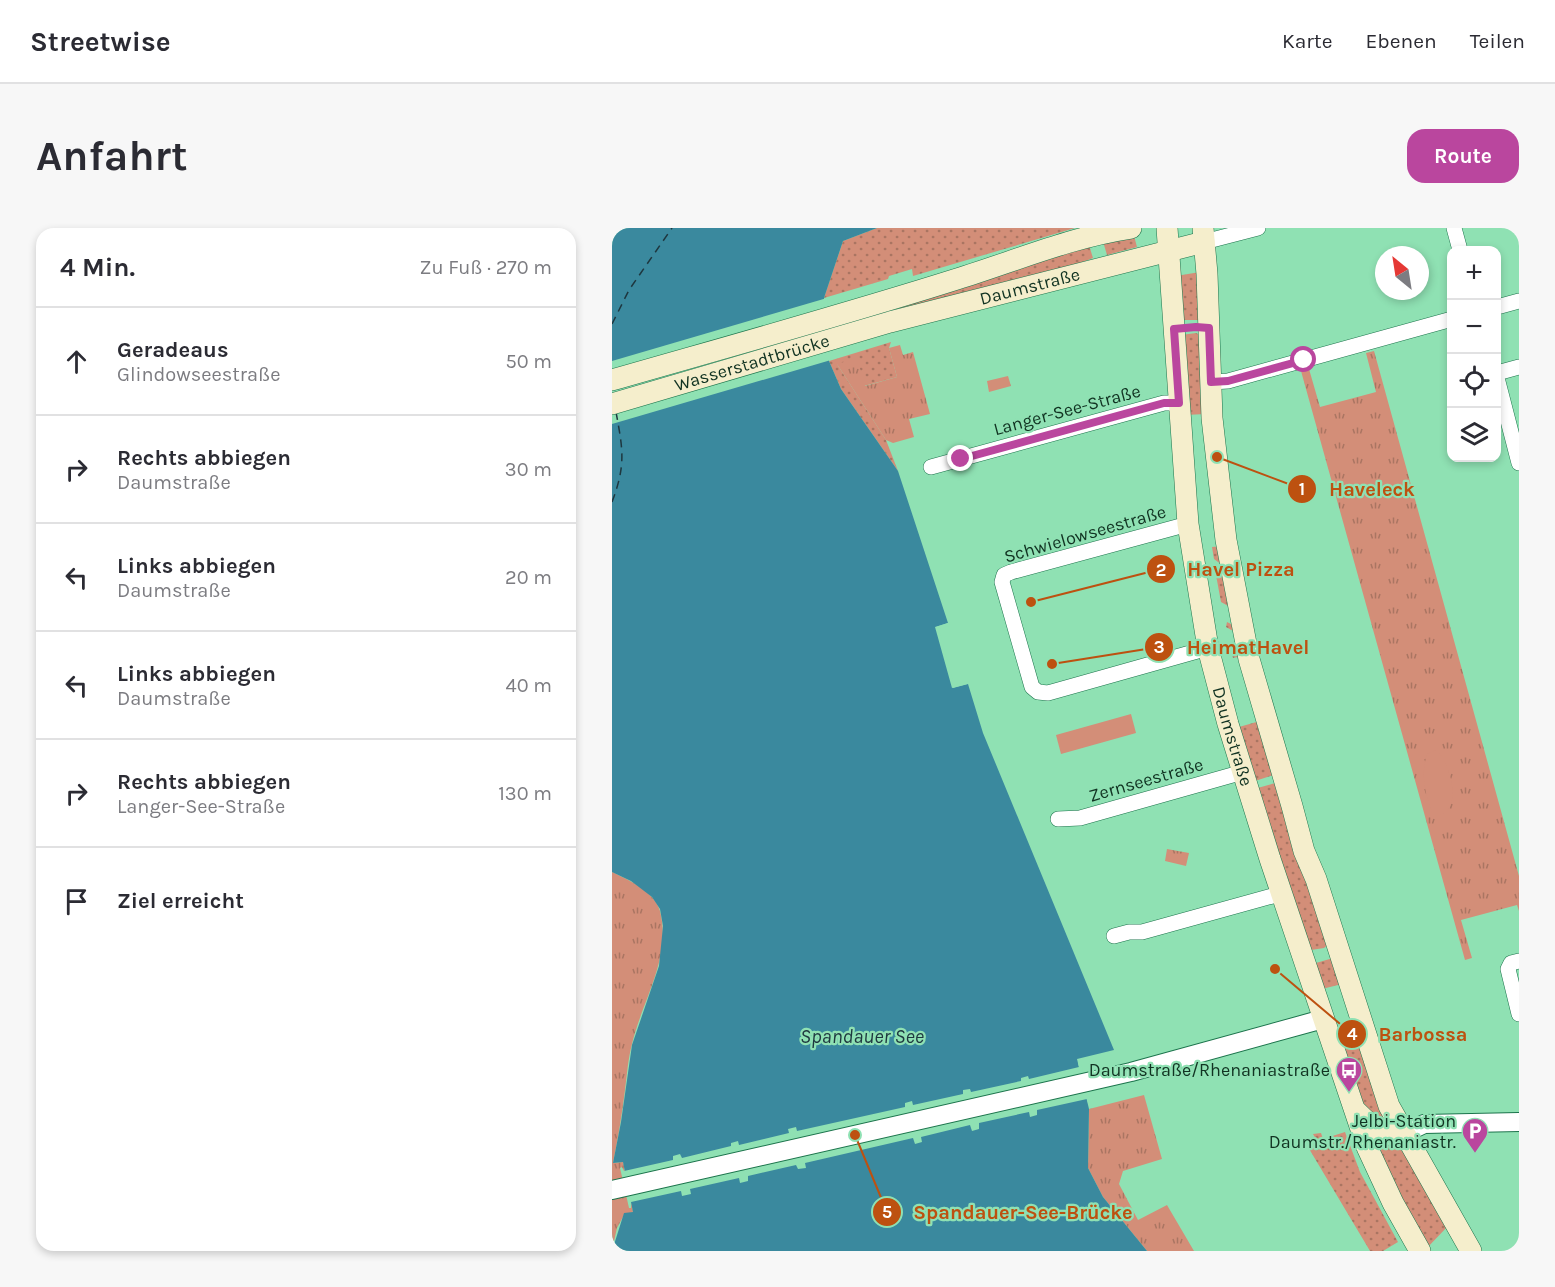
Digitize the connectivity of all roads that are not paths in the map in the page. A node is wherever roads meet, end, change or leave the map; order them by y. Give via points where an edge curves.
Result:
1 (1131, 228) edge
2 (1167, 228) edge
3 (1258, 228) edge
4 (1454, 228) edge
5 (1204, 235) edge
6 (1459, 246) edge
7 (1168, 251) junction
8 (890, 299) joint
9 (1519, 301) edge
10 (1501, 306) edge
11 (1447, 321) edge
12 (890, 322) joint
13 (1209, 328) junction
14 (1174, 329) junction
15 (1519, 367) edge
16 (1501, 372) edge
17 (612, 380) edge
18 (1211, 382) junction
19 (1501, 393) edge
20 (1179, 403) junction
21 (612, 404) edge
22 (1519, 463) edge
23 (931, 467) dead end
24 (1188, 524) junction
25 (1208, 648) junction
26 (1243, 772) junction
27 (1058, 819) dead end
28 (1283, 893) junction
29 (1114, 936) dead end
30 (1338, 950) junction
31 (1304, 958) junction
32 (1513, 963) edge
33 (1357, 1009) junction
34 (1519, 1014) edge
35 (1323, 1019) junction
36 (1354, 1110) junction
37 (1519, 1122) edge
38 (1403, 1134) junction
39 (616, 1189) edge
40 (1420, 1251) edge
41 (1471, 1251) edge

1 - 8 main road, Daumstraße
2 - 7 main road, Daumstraße
3 - 5 street
4 - 6 street
5 - 7 main road, Daumstraße
5 - 13 main road, Daumstraße
7 - 12 main road, Daumstraße
7 - 14 main road, Daumstraße
8 - 17 main road, Wasserstadtbrücke
9 - 10 street
11 - 18 street via 1228,381
12 - 21 main road, Wasserstadtbrücke
13 - 14 main road
13 - 18 main road, Daumstraße
14 - 20 main road, Daumstraße
15 - 16 street
18 - 30 main road, Daumstraße via 1226,540 1244,638 1297,828
19 - 22 street
20 - 23 street, Langer-See-Straße via 1164,403
20 - 24 main road, Daumstraße
24 - 25 main road, Daumstraße
24 - 25 street, Schwielowseestraße via 1011,572 1004,575 1002,582 1032,687 1038,692 1048,693
25 - 26 main road, Daumstraße
26 - 27 street, Zernseestraße via 1080,818
26 - 28 main road, Daumstraße
28 - 29 street via 1142,932
28 - 31 main road, Daumstraße
30 - 31 main road
30 - 33 main road, Daumstraße
31 - 35 main road, Daumstraße
32 - 34 street
33 - 35 main road
33 - 38 main road, Daumstraße via 1389,1106
35 - 36 main road, Daumstraße
35 - 39 street via 1131,1072
36 - 38 main road via 1378,1131
36 - 40 main road, Daumstraße via 1378,1173
37 - 38 street via 1424,1124
38 - 41 main road, Daumstraße

